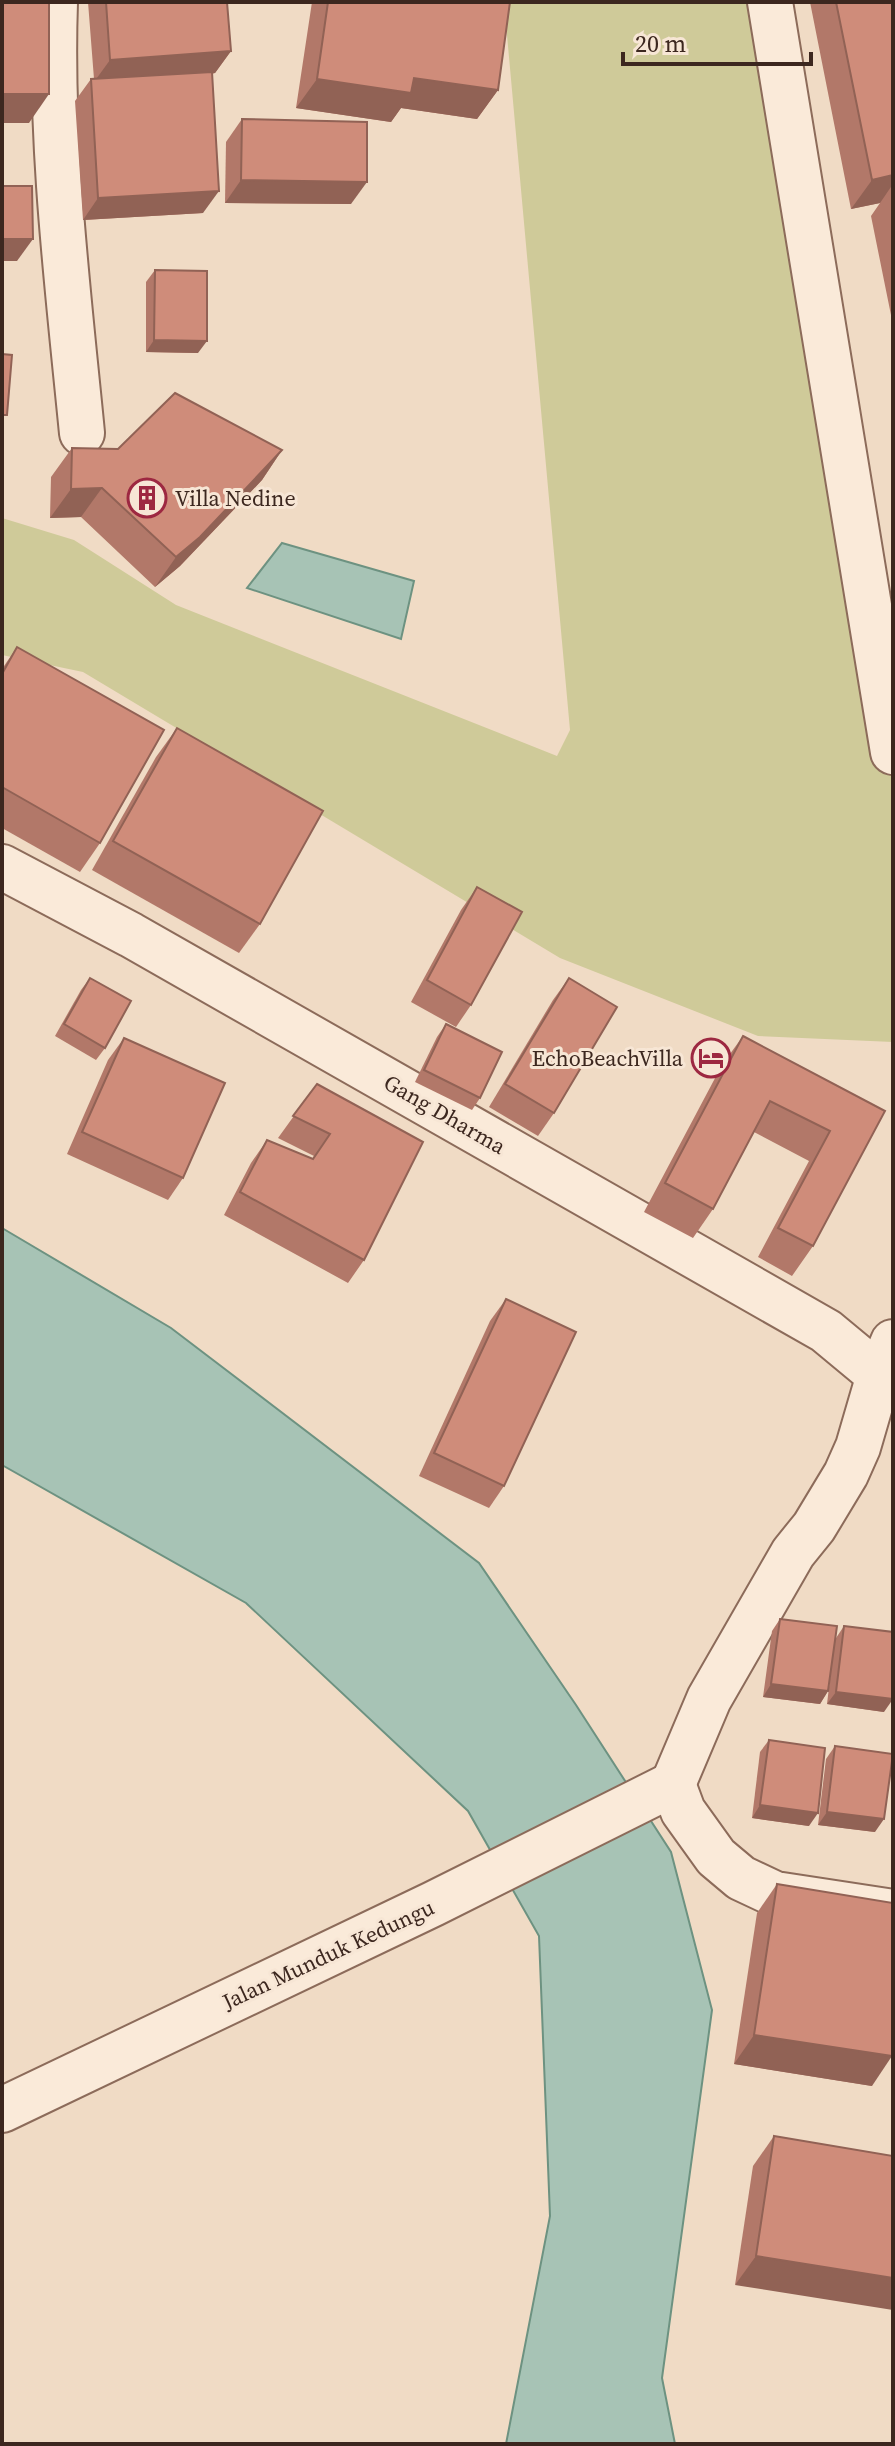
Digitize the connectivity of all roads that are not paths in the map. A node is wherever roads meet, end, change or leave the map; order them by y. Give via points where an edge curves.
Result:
1 (55, 2) edge
2 (770, 2) edge
3 (82, 433) dead end
4 (893, 752) edge
5 (2, 867) edge
6 (886, 1359) edge
7 (663, 1790) junction
8 (893, 1912) edge
9 (2, 2110) edge

1 - 3 street via 60,207
2 - 4 street
5 - 6 street, Gang Dharma via 131,935 826,1331
6 - 7 street via 846,1474 793,1553
7 - 8 street via 716,1857 741,1878 775,1894
7 - 9 street, Jalan Munduk Kedungu

